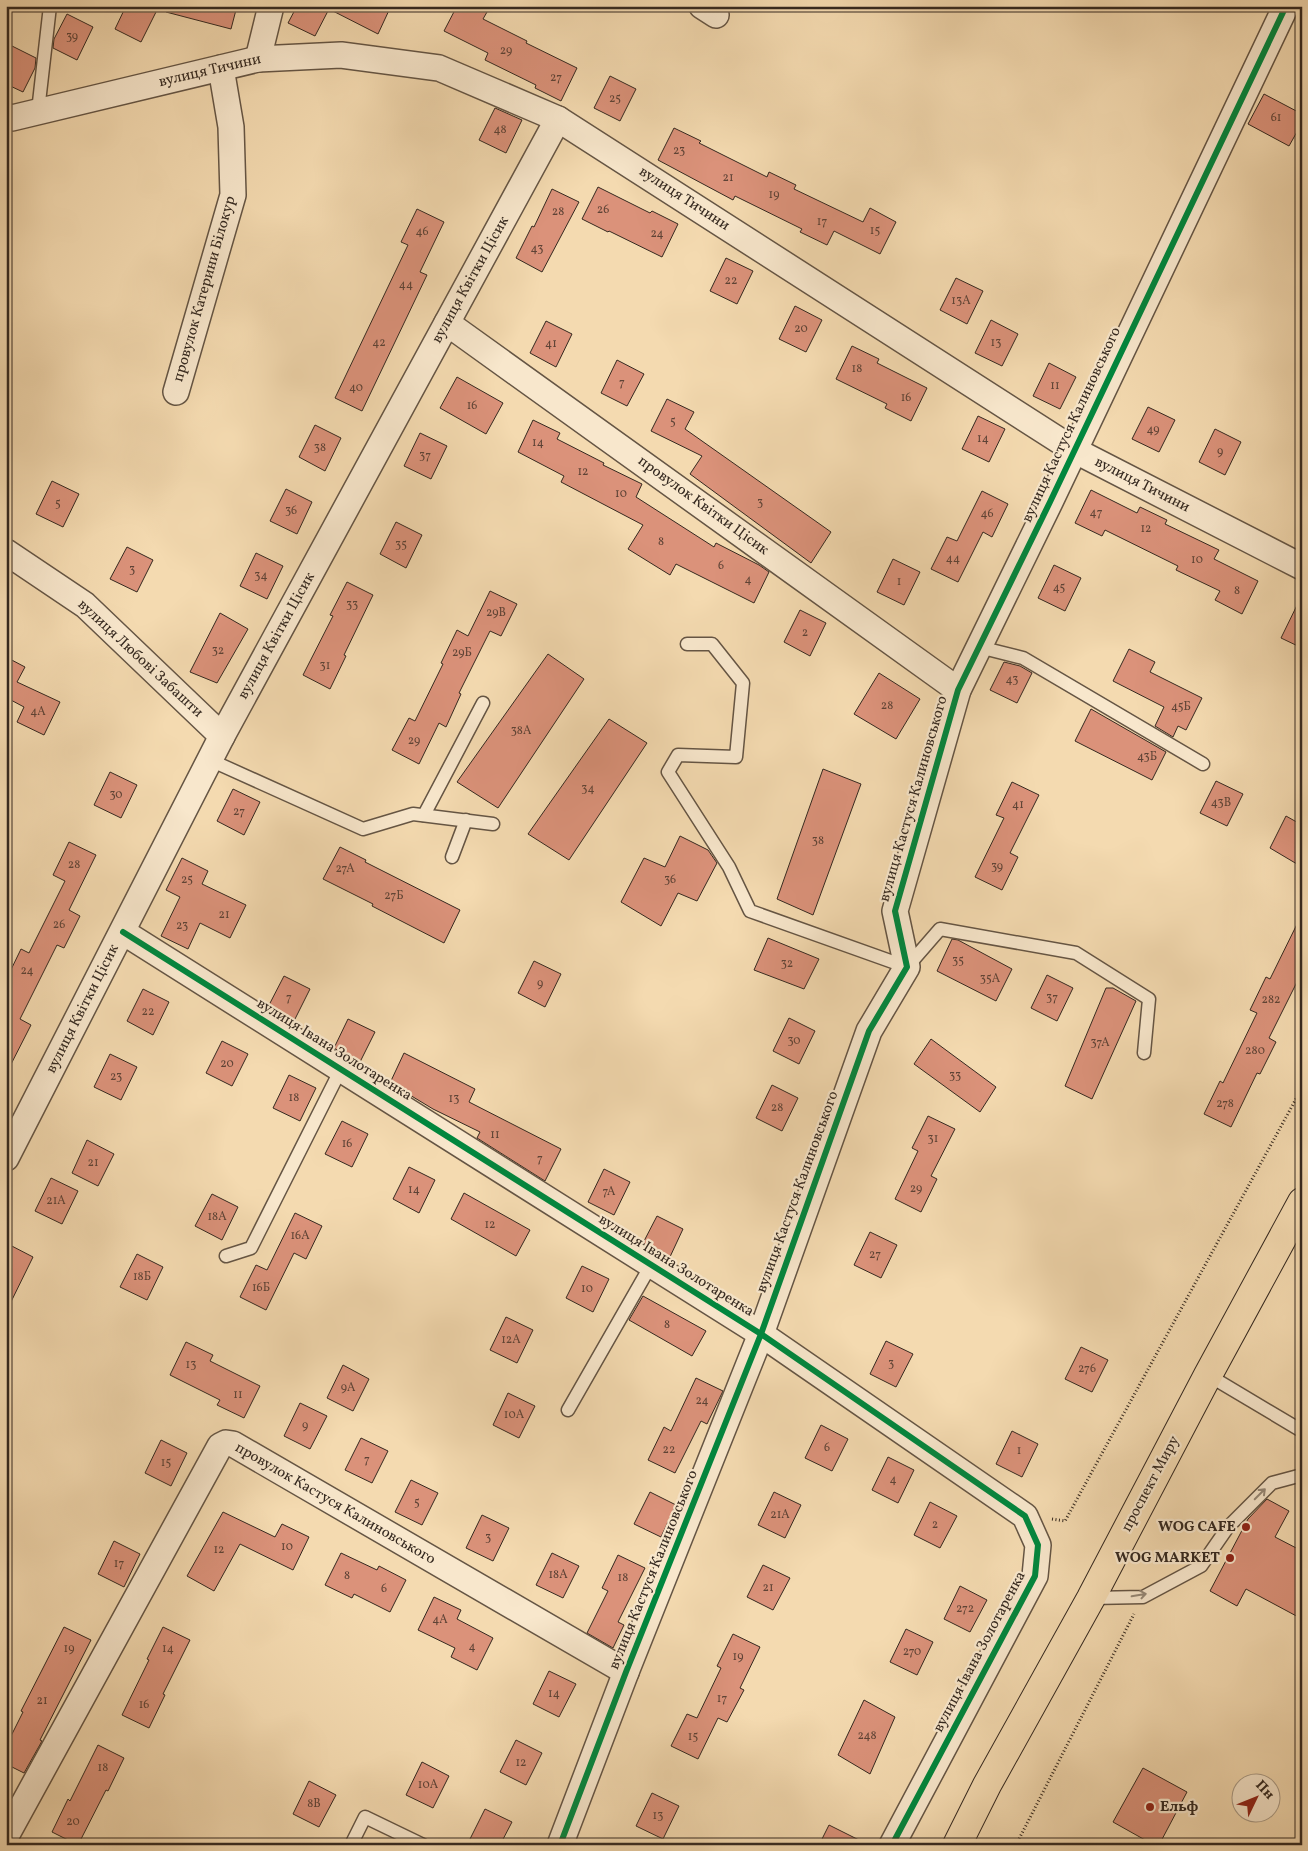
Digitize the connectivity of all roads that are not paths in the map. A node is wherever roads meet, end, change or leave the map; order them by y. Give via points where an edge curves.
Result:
1 (50, 6) edge
2 (271, 6) edge
3 (1286, 6) edge
4 (1296, 6) edge
5 (1302, 9) edge
6 (258, 59) junction
7 (221, 68) junction
8 (38, 111) junction
9 (6, 116) edge
10 (558, 119) junction
11 (448, 324) junction
12 (176, 392) dead end
13 (1074, 450) junction
14 (6, 552) edge
15 (1302, 567) edge
16 (687, 644) dead end
17 (978, 647) junction
18 (958, 690) junction
19 (482, 703) dead end
20 (222, 736) junction
21 (210, 760) junction
22 (1203, 764) dead end
23 (424, 815) junction
24 (466, 820) junction
25 (493, 824) dead end
26 (452, 857) dead end
27 (123, 932) junction
28 (907, 967) junction
29 (1144, 1053) dead end
30 (341, 1069) junction
31 (6, 1158) edge
32 (1302, 1202) edge
33 (226, 1256) dead end
34 (651, 1265) junction
35 (761, 1334) junction
36 (1208, 1375) junction
37 (568, 1410) dead end
38 (1302, 1431) edge
39 (1302, 1475) edge
40 (1091, 1598) junction
41 (626, 1672) junction
42 (6, 1836) edge
43 (351, 1845) edge
44 (423, 1845) edge
45 (560, 1845) edge
46 (892, 1845) edge
47 (957, 1845) edge

1 - 8 lane
2 - 6 street
3 - 13 street, вулиця Кастуся Калиновського
4 - 5 street
6 - 7 street, вулиця Тичини
6 - 10 street, вулиця Тичини via 341,55 438,68
7 - 8 street, вулиця Тичини
7 - 12 street, провулок Катерини Білокур via 231,127 233,195
8 - 9 street, вулиця Тичини via 12,118
10 - 11 street, вулиця Квітки Цісик
10 - 13 street, вулиця Тичини
11 - 18 street, провулок Квітки Цісик
11 - 20 street, вулиця Квітки Цісик
13 - 15 street, вулиця Тичини
13 - 17 street, вулиця Кастуся Калиновського
14 - 20 street, вулиця Любові Забашти via 86,605
16 - 28 lane via 712,644 743,683 736,757 678,755 668,772 729,867 750,911
17 - 18 street, вулиця Кастуся Калиновського
17 - 22 lane via 1023,658
18 - 28 street, вулиця Кастуся Калиновського via 895,911
19 - 23 lane
20 - 21 street, вулиця Квітки Цісик
21 - 23 lane via 363,829 413,814
21 - 27 street, вулиця Квітки Цісик
23 - 24 lane
24 - 25 lane
24 - 26 lane
27 - 30 street, вулиця Івана Золотаренка
27 - 31 street, вулиця Квітки Цісик
28 - 29 lane via 940,930 1076,953 1149,999
28 - 35 street, вулиця Кастуся Калиновського via 869,1031
30 - 33 lane via 251,1248
30 - 34 street, вулиця Івана Золотаренка
32 - 36 main road, проспект Миру
34 - 35 street, вулиця Івана Золотаренка
34 - 37 lane
35 - 41 street, вулиця Кастуся Калиновського
35 - 46 street, вулиця Івана Золотаренка via 1025,1516 1038,1545 1036,1576
36 - 38 lane
36 - 40 main road, проспект Миру
40 -> 39 lane via 1143,1596 1201,1566 1228,1527 1272,1483
40 - 47 main road, проспект Миру
41 - 42 street, провулок Кастуся Калиновського via 226,1443 220,1446
41 - 45 street, вулиця Кастуся Калиновського
43 - 44 lane via 365,1817

